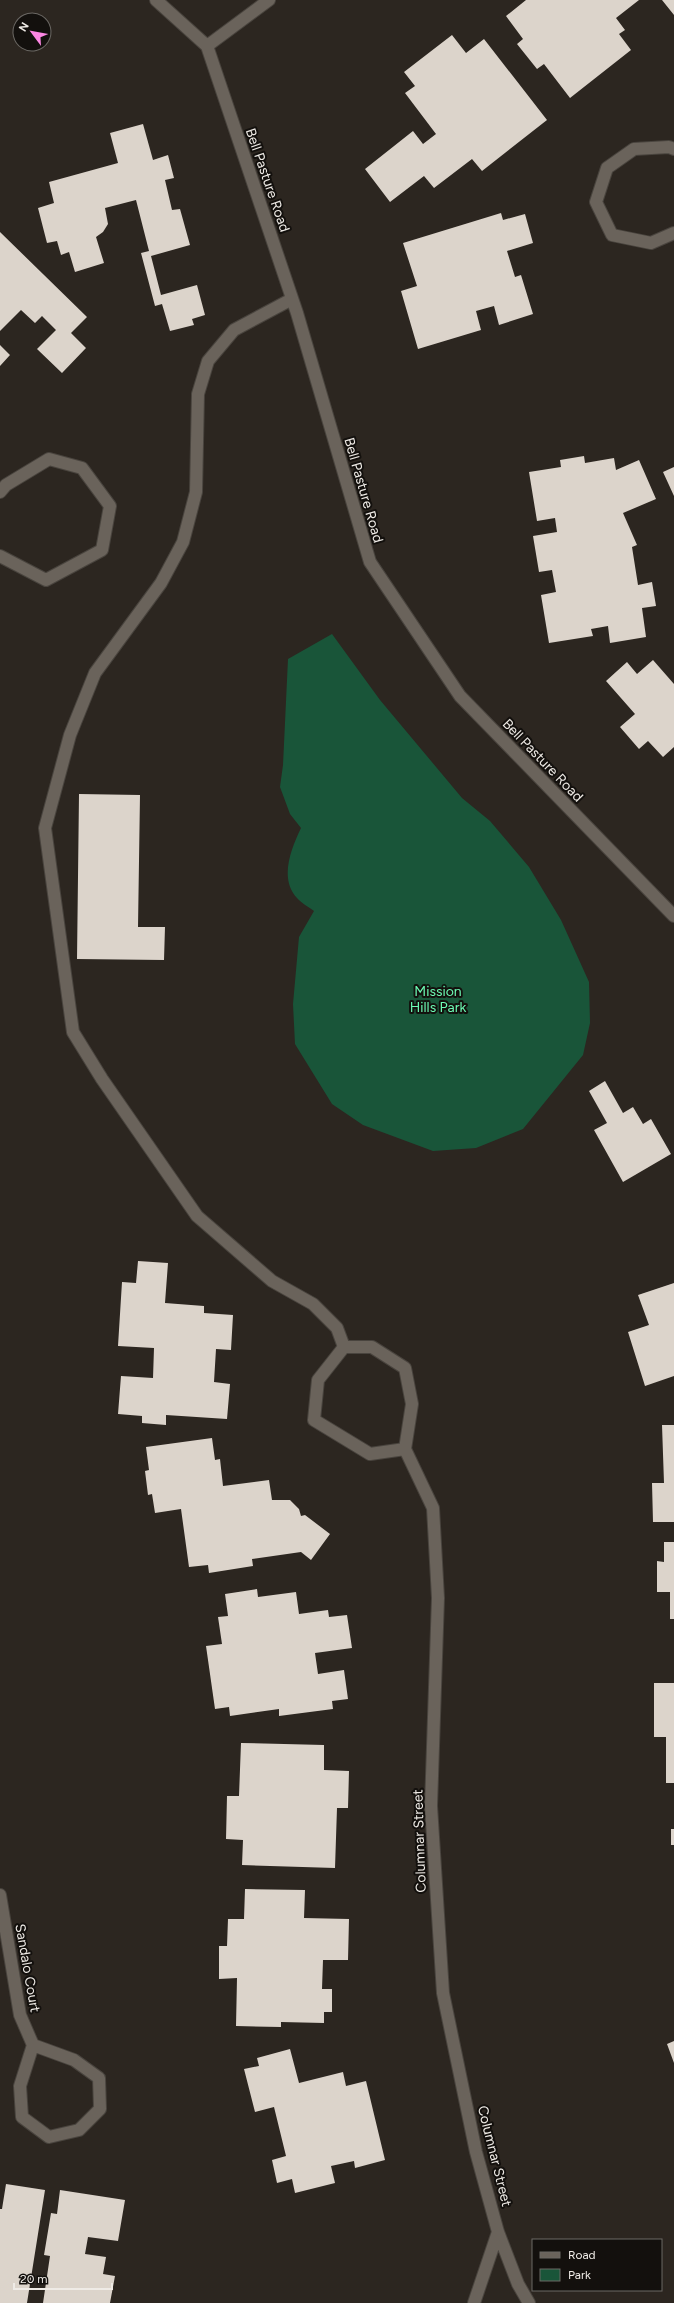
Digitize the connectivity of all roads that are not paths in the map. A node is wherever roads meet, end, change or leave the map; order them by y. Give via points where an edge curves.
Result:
1 (156, 0) edge
2 (269, 0) edge
3 (207, 46) junction
4 (674, 149) edge
5 (674, 233) edge
6 (292, 299) junction
7 (0, 492) edge
8 (0, 556) edge
9 (674, 916) edge
10 (344, 1347) junction
11 (405, 1449) junction
12 (0, 1895) edge
13 (33, 2045) junction
14 (498, 2232) junction
15 (474, 2303) edge
16 (529, 2303) edge

1 - 3 street, Bell Pasture Road
2 - 3 street
3 - 6 street, Bell Pasture Road
4 - 5 street via 669,147 634,150 612,164 607,168 596,202 612,235 651,243
6 - 9 street, Bell Pasture Road via 370,562 460,696
6 - 10 street via 234,330 208,361 198,394 196,492 183,542 161,583 95,673 70,735 46,828 73,1032 102,1079 197,1216 272,1281 313,1304 337,1328
7 - 8 street via 6,485 48,459 82,468 110,506 102,550 46,580
10 - 11 street via 372,1347 405,1368 412,1404
10 - 11 street via 318,1380 314,1420 370,1454
11 - 14 street, Columnar Street via 433,1508 438,1598 431,1806 443,1993 476,2152
12 - 13 street, Sandalo Court via 20,2015
13 - 13 street via 74,2060 98,2078 100,2109 79,2130 49,2138 22,2116 20,2086
14 - 15 street
14 - 16 street, Columnar Street via 518,2284

